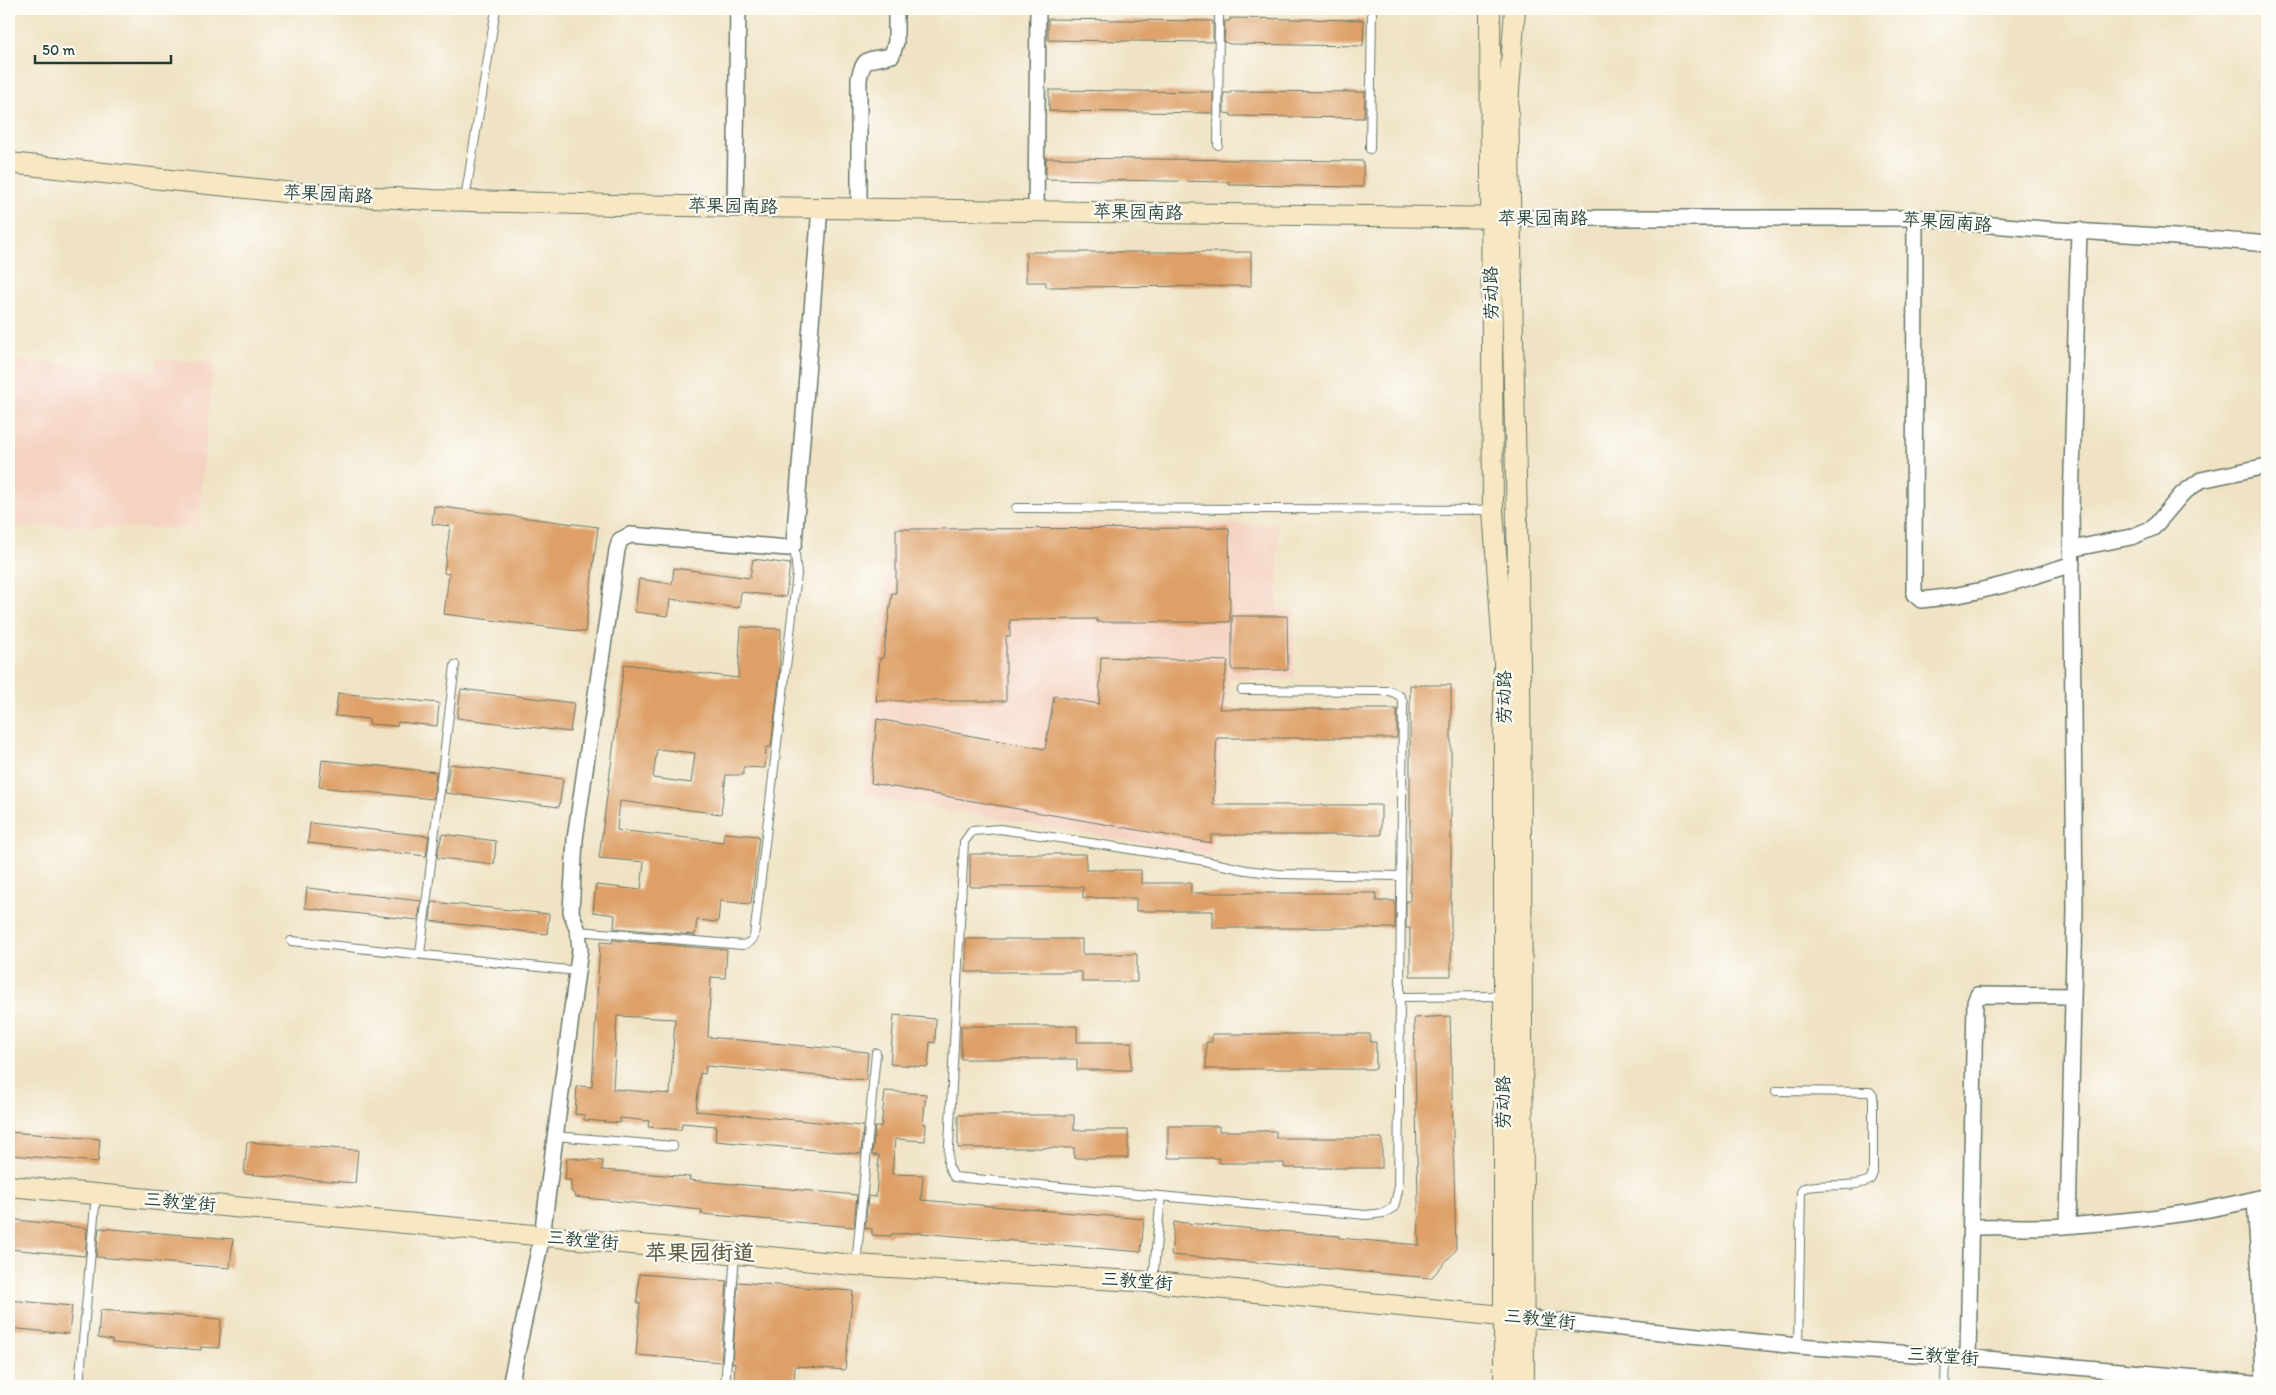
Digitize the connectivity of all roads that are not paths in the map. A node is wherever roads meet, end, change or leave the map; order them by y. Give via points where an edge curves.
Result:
1 (496, 9) edge
2 (738, 9) edge
3 (896, 9) edge
4 (1038, 9) edge
5 (1219, 9) edge
6 (1372, 9) edge
7 (1490, 9) edge
8 (1515, 9) edge
9 (1218, 145) dead end
10 (1370, 150) dead end
11 (9, 163) edge
12 (464, 201) junction
13 (735, 206) junction
14 (820, 208) junction
15 (859, 208) junction
16 (1036, 210) junction
17 (1500, 218) junction
18 (1915, 218) junction
19 (2079, 230) junction
20 (2267, 244) edge
21 (2267, 466) edge
22 (1016, 508) dead end
23 (1493, 510) junction
24 (794, 544) junction
25 (2072, 557) junction
26 (455, 665) dead end
27 (1242, 690) dead end
28 (1400, 876) junction
29 (578, 931) junction
30 (291, 941) dead end
31 (420, 954) junction
32 (577, 970) junction
33 (1503, 996) junction
34 (2073, 996) junction
35 (1399, 997) junction
36 (876, 1053) dead end
37 (1776, 1091) dead end
38 (555, 1136) junction
39 (673, 1146) dead end
40 (9, 1186) edge
41 (96, 1194) junction
42 (1161, 1196) junction
43 (2261, 1198) edge
44 (2068, 1225) junction
45 (1972, 1227) junction
46 (542, 1236) junction
47 (735, 1254) junction
48 (856, 1266) junction
49 (1153, 1282) junction
50 (1514, 1317) junction
51 (1798, 1346) junction
52 (1946, 1356) junction
53 (1968, 1357) junction
54 (2264, 1385) edge
55 (79, 1386) edge
56 (510, 1386) edge
57 (725, 1386) edge
58 (1504, 1386) edge
59 (1524, 1386) edge
60 (1945, 1386) edge

1 - 12 lane
2 - 13 street
3 - 15 street via 896,42 892,55 869,58 862,65
4 - 16 street
5 - 9 lane
6 - 10 lane
7 - 17 street, 劳动路
8 - 17 street, 劳动路
11 - 12 street, 苹果园南路 via 294,193
12 - 13 street, 苹果园南路
13 - 14 street, 苹果园南路
14 - 15 street, 苹果园南路
14 - 24 street
15 - 16 street, 苹果园南路
16 - 17 street, 苹果园南路
17 - 18 street, 苹果园南路
17 - 23 street, 劳动路
17 - 50 street, 劳动路 via 1520,663
18 - 19 street, 苹果园南路
18 - 25 street via 1914,594 1921,600 2012,584
19 - 20 street, 苹果园南路
19 - 25 street via 2072,413
21 - 25 street via 2201,480 2182,494 2153,528
22 - 23 lane
23 - 33 street, 劳动路 via 1504,662
24 - 29 street via 788,548 630,535 620,540 575,839 571,912
24 - 29 lane via 797,574 754,937 743,944
25 - 34 street
26 - 31 lane
27 - 28 lane via 1390,691 1400,696 1403,702
28 - 35 lane
28 - 42 lane via 1279,874 1000,829 972,831 964,842 948,1164 954,1177
29 - 32 street
30 - 31 lane
31 - 32 lane
32 - 38 street
33 - 35 lane
33 - 50 street, 劳动路
34 - 44 street
34 - 45 street via 1978,995 1975,1002
35 - 42 lane via 1398,1191 1394,1206 1384,1213 1366,1215
36 - 48 lane
37 - 51 lane via 1870,1092 1873,1096 1873,1173 1870,1180 1861,1184 1815,1185 1801,1192
38 - 39 lane
38 - 46 street
40 - 41 street, 三教堂街
41 - 46 street, 三教堂街
41 - 55 lane
42 - 49 lane
43 - 44 street via 2218,1209
43 - 54 street
44 - 45 street
45 - 53 street
46 - 47 street, 三教堂街
46 - 56 street
47 - 48 street, 三教堂街
47 - 57 lane
48 - 49 street, 三教堂街
49 - 50 street, 三教堂街
50 - 51 street, 三教堂街
50 - 58 street, 劳动路
50 - 59 street, 劳动路
51 - 52 street, 三教堂街
52 - 53 street, 三教堂街
52 - 60 lane
53 - 54 street, 三教堂街

